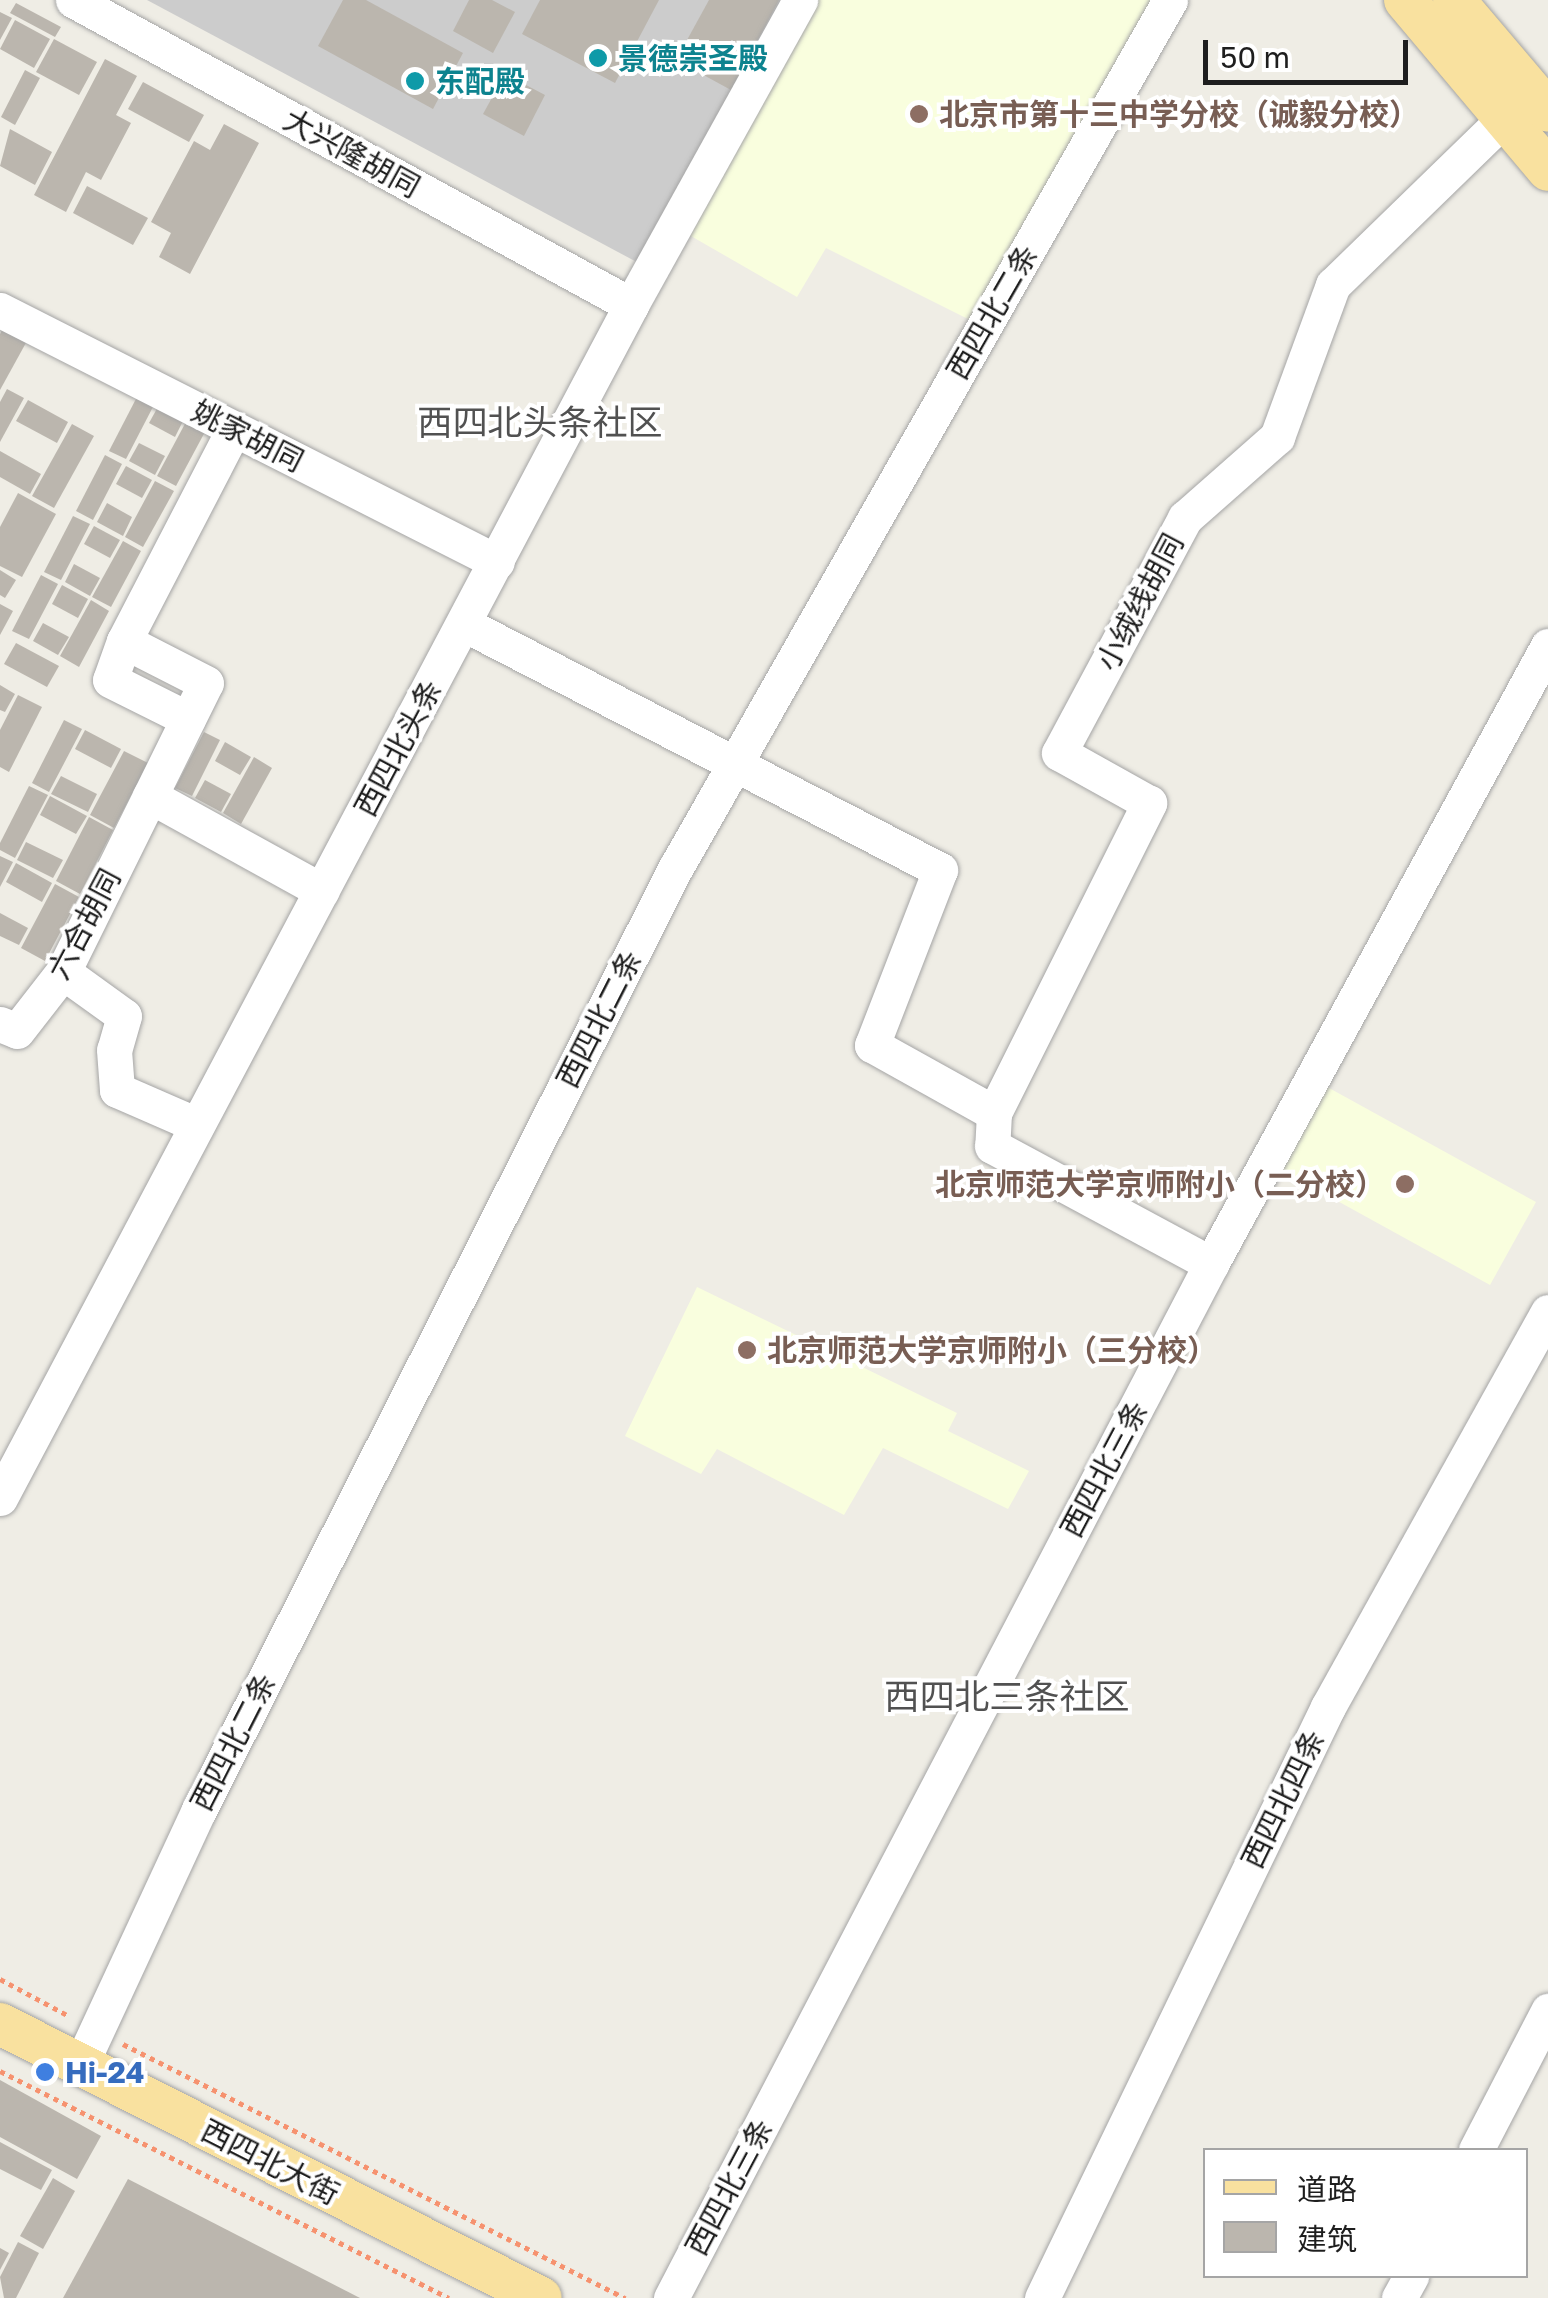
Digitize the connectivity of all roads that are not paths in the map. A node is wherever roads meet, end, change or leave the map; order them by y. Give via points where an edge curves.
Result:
1 (73, 0) edge
2 (800, 0) edge
3 (1170, 0) edge
4 (1404, 0) edge
5 (1454, 0) edge
6 (1548, 111) edge
7 (1505, 118) junction
8 (1548, 170) edge
9 (630, 306) junction
10 (0, 310) edge
11 (234, 428) junction
12 (497, 562) junction
13 (464, 624) junction
14 (1548, 646) edge
15 (736, 762) junction
16 (150, 796) junction
17 (322, 892) junction
18 (63, 972) junction
19 (0, 1024) edge
20 (994, 1113) junction
21 (197, 1126) junction
22 (1210, 1264) junction
23 (1548, 1312) edge
24 (0, 1498) edge
25 (1548, 2012) edge
26 (0, 2024) edge
27 (89, 2048) junction
28 (1477, 2148) edge
29 (515, 2292) edge
30 (671, 2298) edge
31 (1042, 2298) edge

1 - 9 lane, 大兴隆胡同
2 - 9 lane, 西四北头条
3 - 15 lane, 西四北二条
4 - 7 main road
5 - 6 main road
7 - 8 main road
7 - 20 lane, 小绒线胡同 via 1333,285 1277,437 1185,518 1060,753 1148,802
9 - 12 lane, 西四北头条
10 - 11 lane, 姚家胡同
11 - 12 lane, 姚家胡同
11 - 16 lane, 六合胡同 via 110,680 188,719
12 - 13 lane, 西四北头条
13 - 15 lane
13 - 17 lane, 西四北头条
14 - 22 lane, 西四北三条
15 - 20 lane via 940,870 872,1045
15 - 27 lane, 西四北二条 via 674,869 208,1792
16 - 17 lane
16 - 18 lane, 六合胡同
17 - 21 lane, 西四北头条
18 - 19 lane, 六合胡同 via 17,1030
18 - 21 lane via 124,1016 114,1050 116,1090
20 - 22 lane via 992,1146
21 - 24 lane, 西四北头条
22 - 30 lane, 西四北三条
23 - 31 lane, 西四北四条 via 1328,1707
25 - 28 lane
26 - 27 main road, 西四北大街
27 - 29 main road, 西四北大街

